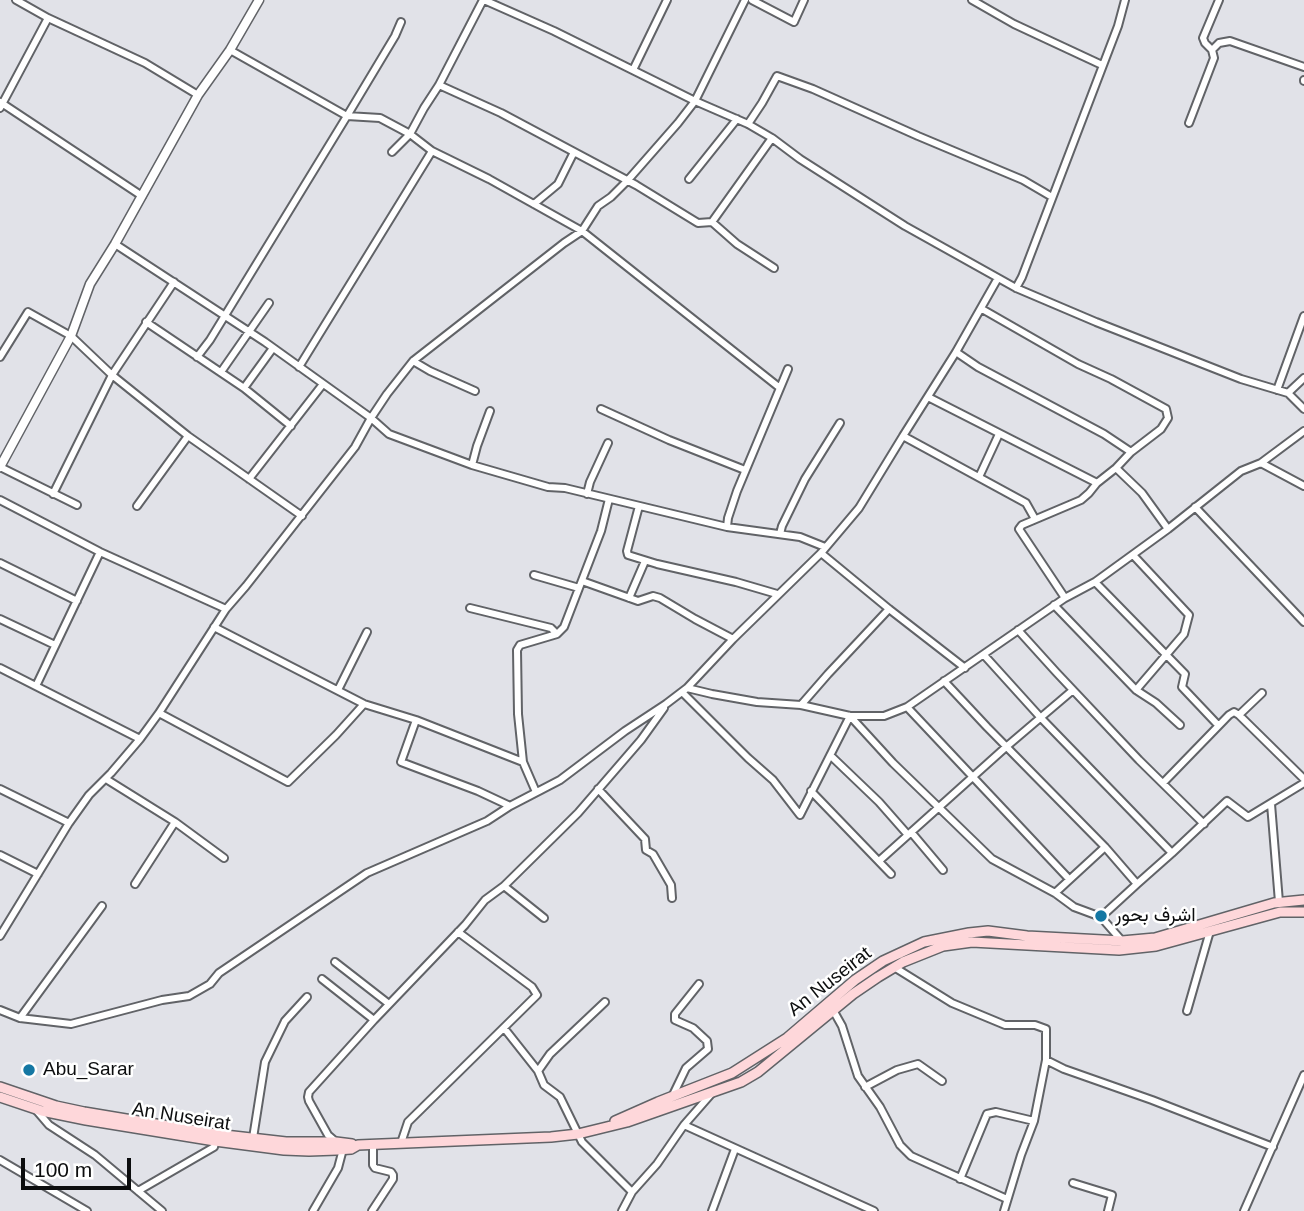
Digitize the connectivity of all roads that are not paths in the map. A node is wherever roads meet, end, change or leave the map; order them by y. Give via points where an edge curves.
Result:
1 (16, 0) edge
2 (259, 0) edge
3 (483, 0) edge
4 (654, 0) edge
5 (745, 0) edge
6 (752, 0) edge
7 (804, 0) edge
8 (972, 0) edge
9 (1125, 0) edge
10 (1219, 0) edge
11 (665, 3) edge
12 (48, 18) junction
13 (401, 22) dead end
14 (230, 50) junction
15 (1212, 50) junction
16 (1102, 65) junction
17 (1304, 67) edge
18 (633, 70) junction
19 (439, 85) junction
20 (198, 94) junction
21 (695, 101) junction
22 (1, 104) edge
23 (347, 116) junction
24 (737, 119) junction
25 (1189, 123) dead end
26 (748, 124) junction
27 (410, 134) junction
28 (772, 138) junction
29 (392, 152) dead end
30 (432, 152) junction
31 (573, 152) junction
32 (689, 179) dead end
33 (628, 180) junction
34 (142, 196) junction
35 (1052, 197) junction
36 (534, 204) junction
37 (712, 222) junction
38 (582, 231) junction
39 (115, 244) junction
40 (774, 268) dead end
41 (998, 278) junction
42 (174, 282) junction
43 (1016, 288) junction
44 (269, 303) dead end
45 (982, 309) junction
46 (225, 315) junction
47 (1304, 316) edge
48 (146, 322) junction
49 (250, 332) junction
50 (71, 336) junction
51 (273, 348) junction
52 (956, 352) junction
53 (0, 357) edge
54 (197, 357) junction
55 (413, 361) junction
56 (299, 367) junction
57 (788, 369) dead end
58 (220, 372) junction
59 (112, 375) junction
60 (1304, 379) edge
61 (323, 384) junction
62 (780, 387) junction
63 (244, 388) junction
64 (1277, 390) junction
65 (475, 391) dead end
66 (1288, 393) junction
67 (928, 397) junction
68 (1304, 409) edge
69 (601, 410) dead end
70 (490, 411) dead end
71 (371, 418) junction
72 (840, 423) dead end
73 (291, 426) junction
74 (1304, 431) edge
75 (999, 434) junction
76 (188, 436) junction
77 (903, 436) junction
78 (608, 443) dead end
79 (1131, 452) junction
80 (1261, 463) junction
81 (472, 465) junction
82 (0, 467) edge
83 (1116, 468) junction
84 (745, 470) junction
85 (978, 477) junction
86 (249, 479) junction
87 (1097, 483) junction
88 (1304, 486) edge
89 (53, 494) junction
90 (587, 494) junction
91 (609, 499) junction
92 (0, 500) edge
93 (77, 505) dead end
94 (137, 506) dead end
95 (639, 506) junction
96 (1195, 507) junction
97 (302, 516) junction
98 (1035, 519) junction
99 (727, 527) junction
100 (1168, 529) junction
101 (780, 534) junction
102 (823, 550) junction
103 (100, 552) junction
104 (1133, 555) junction
105 (645, 561) junction
106 (0, 563) edge
107 (534, 575) dead end
108 (1095, 582) junction
109 (580, 584) junction
110 (777, 594) junction
111 (629, 598) junction
112 (1065, 598) junction
113 (77, 601) junction
114 (1054, 606) junction
115 (470, 608) dead end
116 (226, 609) junction
117 (889, 609) junction
118 (0, 619) edge
119 (1304, 622) edge
120 (214, 627) junction
121 (1018, 630) junction
122 (367, 632) dead end
123 (557, 634) junction
124 (733, 639) junction
125 (55, 645) junction
126 (984, 655) junction
127 (1167, 656) junction
128 (0, 668) edge
129 (965, 668) junction
130 (944, 681) junction
131 (36, 685) junction
132 (338, 690) junction
133 (684, 690) junction
134 (1073, 690) junction
135 (1136, 690) junction
136 (1262, 693) dead end
137 (364, 704) junction
138 (666, 705) junction
139 (802, 705) junction
140 (907, 707) junction
141 (159, 713) junction
142 (1238, 715) junction
143 (850, 716) junction
144 (1041, 718) junction
145 (416, 720) junction
146 (1180, 725) dead end
147 (1218, 725) junction
148 (140, 739) junction
149 (1006, 747) junction
150 (831, 756) junction
151 (523, 762) junction
152 (973, 777) junction
153 (106, 779) junction
154 (1304, 781) edge
155 (1163, 783) junction
156 (0, 789) edge
157 (598, 789) junction
158 (811, 790) junction
159 (536, 792) junction
160 (1271, 804) junction
161 (510, 806) junction
162 (939, 807) junction
163 (175, 822) junction
164 (69, 823) junction
165 (1204, 824) junction
166 (910, 834) junction
167 (1105, 847) junction
168 (1172, 853) junction
169 (0, 855) edge
170 (224, 858) dead end
171 (879, 861) junction
172 (943, 870) dead end
173 (38, 874) junction
174 (891, 874) dead end
175 (1069, 878) junction
176 (135, 884) dead end
177 (1137, 884) junction
178 (504, 886) junction
179 (1055, 893) junction
180 (672, 898) dead end
181 (1304, 900) edge
182 (1279, 902) junction
183 (102, 906) dead end
184 (1304, 912) edge
185 (1101, 917) junction
186 (544, 918) dead end
187 (1210, 931) junction
188 (458, 932) junction
189 (0, 936) edge
190 (1122, 942) junction
191 (335, 962) dead end
192 (894, 967) junction
193 (322, 979) dead end
194 (699, 984) dead end
195 (307, 997) dead end
196 (605, 1002) dead end
197 (389, 1004) junction
198 (0, 1010) edge
199 (833, 1010) junction
200 (1187, 1011) dead end
201 (20, 1018) junction
202 (374, 1020) junction
203 (504, 1028) junction
204 (1046, 1060) junction
205 (538, 1071) junction
206 (1304, 1074) edge
207 (942, 1081) dead end
208 (0, 1087) edge
209 (866, 1087) junction
210 (713, 1092) junction
211 (0, 1097) edge
212 (30, 1097) junction
213 (672, 1097) junction
214 (34, 1108) junction
215 (1034, 1121) junction
216 (684, 1125) junction
217 (601, 1128) junction
218 (578, 1134) junction
219 (216, 1138) junction
220 (253, 1138) junction
221 (401, 1143) junction
222 (373, 1144) junction
223 (341, 1145) junction
224 (1272, 1147) junction
225 (735, 1149) junction
226 (0, 1160) edge
227 (960, 1179) junction
228 (1073, 1183) dead end
229 (138, 1191) junction
230 (632, 1192) junction
231 (1007, 1199) junction
232 (87, 1211) edge
233 (162, 1211) edge
234 (313, 1211) edge
235 (372, 1211) edge
236 (622, 1211) edge
237 (712, 1211) edge
238 (874, 1211) edge
239 (1004, 1211) edge
240 (1108, 1211) edge
241 (1244, 1211) edge

1 - 12 street
2 - 14 street
3 - 18 street
3 - 19 street
4 - 11 street
5 - 21 street
6 - 7 street via 794,22
8 - 16 street
9 - 16 street
10 - 15 street via 1203,38
11 - 18 street
12 - 20 street via 145,63
12 - 22 street
13 - 23 street
14 - 20 street
14 - 23 street
15 - 17 street via 1230,41
15 - 25 street via 1214,58
16 - 35 street
18 - 21 street
19 - 27 street
19 - 31 street
20 - 34 street
21 - 24 street
21 - 33 street
22 - 34 street
23 - 27 street via 380,118
23 - 46 street
24 - 26 street
24 - 32 street
26 - 28 street
26 - 35 street via 777,76 1023,180
27 - 29 street
27 - 30 street
28 - 37 street
28 - 41 street via 905,226
30 - 36 street
30 - 56 street
31 - 33 street
31 - 36 street via 558,184
33 - 37 street via 698,223
33 - 38 street via 598,206
34 - 39 street
35 - 43 street
36 - 38 street
37 - 40 street
38 - 55 street
38 - 62 street
39 - 42 street
39 - 50 street via 90,284
41 - 43 street
41 - 45 street
42 - 46 street
42 - 48 street
43 - 64 street
44 - 49 street
45 - 52 street
45 - 79 street via 1166,409 1168,418 1161,429
46 - 49 street
46 - 54 street
47 - 64 street
48 - 54 street
48 - 59 street
49 - 51 street
49 - 58 street
50 - 53 street via 28,312
50 - 59 street
50 - 82 street
51 - 56 street
51 - 63 street
52 - 67 street
52 - 79 street
54 - 58 street
55 - 65 street
55 - 71 street
56 - 61 street
57 - 62 street
58 - 63 street
59 - 76 street
59 - 89 street
60 - 66 street
61 - 71 street
61 - 73 street
62 - 84 street
63 - 73 street
64 - 66 street
66 - 68 street
67 - 75 street
67 - 77 street
69 - 84 street
70 - 81 street
71 - 81 street via 389,434
71 - 97 street via 355,447
72 - 101 street via 805,479
73 - 86 street
74 - 80 street
75 - 85 street
75 - 87 street
76 - 86 street
76 - 94 street
77 - 85 street
77 - 102 street via 859,508
78 - 90 street
79 - 83 street
80 - 88 street
80 - 96 street via 1241,471
81 - 90 street
82 - 89 street
83 - 87 street
83 - 100 street via 1142,493
84 - 99 street
85 - 98 street via 1026,503
86 - 97 street
87 - 98 street via 1081,500
89 - 93 street
90 - 91 street
91 - 95 street
91 - 109 street
92 - 103 street
95 - 99 street
95 - 105 street via 627,551
96 - 100 street
96 - 119 street
97 - 116 street
98 - 112 street via 1019,529
99 - 101 street
100 - 104 street
101 - 102 street via 800,537
102 - 110 street
102 - 117 street
103 - 113 street
103 - 116 street
104 - 108 street
104 - 127 street via 1189,615 1184,634
105 - 110 street
105 - 111 street
106 - 113 street
107 - 109 street
108 - 112 street
108 - 127 street
109 - 111 street
109 - 123 street via 568,620
110 - 124 street
111 - 124 street via 660,598
112 - 114 street
113 - 125 street
114 - 121 street
114 - 135 street
115 - 123 street via 551,628
116 - 120 street
117 - 129 street
117 - 139 street
118 - 125 street
120 - 132 street
120 - 141 street
121 - 126 street
121 - 134 street
122 - 132 street
123 - 151 street via 520,645 517,650
124 - 133 street
125 - 131 street
126 - 129 street
126 - 144 street
127 - 135 street
127 - 147 street via 1185,674 1182,687
128 - 131 street
129 - 130 street
130 - 140 street
130 - 149 street
131 - 148 street
132 - 137 street
133 - 138 street
133 - 139 street
133 - 158 street via 773,780 800,815
134 - 144 street
134 - 155 street
135 - 146 street
136 - 142 street
137 - 141 street via 288,782
137 - 145 street
138 - 157 street
138 - 159 street
139 - 143 street
140 - 143 street via 884,716
140 - 152 street
141 - 148 street
142 - 147 street via 1234,712
142 - 154 street
143 - 150 street
143 - 162 street
144 - 149 street
144 - 168 street
145 - 151 street
145 - 161 street via 401,762
147 - 155 street
148 - 153 street
149 - 152 street
149 - 167 street
150 - 158 street
150 - 166 street
151 - 159 street
152 - 162 street
152 - 175 street
153 - 163 street
153 - 164 street
154 - 160 street
155 - 165 street
156 - 164 street
157 - 178 street
157 - 180 street via 645,839 646,850 671,885
158 - 171 street
159 - 161 street
160 - 165 street via 1248,817 1227,801
160 - 182 street
161 - 201 street via 487,821 368,873 189,996 71,1024
162 - 166 street
162 - 179 street via 992,859
163 - 170 street
163 - 176 street
164 - 173 street
165 - 168 street
166 - 171 street
166 - 172 street
167 - 175 street
167 - 177 street
168 - 177 street
169 - 173 street
171 - 174 street
173 - 189 street
175 - 179 street
177 - 185 street
178 - 186 street
178 - 188 street via 485,900
179 - 185 street via 1074,907
181 - 182 main road, An Nuseirat
182 - 190 main road, An Nuseirat via 1155,938
183 - 201 street
184 - 187 main road, An Nuseirat via 1280,912
185 - 190 street
187 - 192 main road, An Nuseirat via 1156,946 1119,950 972,943 943,946
187 - 200 street
188 - 197 street
188 - 203 street via 537,995
190 - 213 main road, An Nuseirat via 988,931 924,943 883,961 787,1038 733,1073
191 - 197 street
192 - 199 main road, An Nuseirat
192 - 204 street via 973,1012 1005,1025 1046,1029
193 - 202 street
194 - 213 street via 675,1020 693,1028 707,1041 708,1049 686,1068
195 - 220 street via 285,1021 265,1062
196 - 205 street
197 - 202 street
198 - 201 street
199 - 209 street
199 - 210 main road, An Nuseirat via 758,1072
202 - 223 street via 309,1092 328,1135
203 - 205 street
203 - 221 street via 408,1122
204 - 215 street
204 - 224 street
205 - 218 street via 544,1085 560,1097
206 - 224 street
207 - 209 street via 918,1064
208 - 212 main road, An Nuseirat
209 - 227 street via 905,1151
210 - 216 street
210 - 217 main road, An Nuseirat
211 - 214 main road, An Nuseirat
212 - 214 street
212 - 219 main road, An Nuseirat
213 - 217 main road, An Nuseirat
214 - 219 main road, An Nuseirat
214 - 229 street via 49,1125
215 - 227 street via 987,1114
215 - 231 street
216 - 225 street
216 - 230 street
217 - 218 main road, An Nuseirat
218 - 221 main road, An Nuseirat
218 - 230 street
219 - 220 main road, An Nuseirat
219 - 223 main road, An Nuseirat via 284,1150
219 - 229 street via 214,1147
220 - 223 main road, An Nuseirat
221 - 222 main road, An Nuseirat
222 - 223 main road, An Nuseirat
222 - 235 street via 373,1165 391,1172 393,1179
223 - 234 street via 338,1168
224 - 241 street
225 - 237 street
225 - 238 street
226 - 232 street
227 - 231 street
228 - 240 street via 1112,1195
229 - 233 street
230 - 236 street
231 - 239 street

